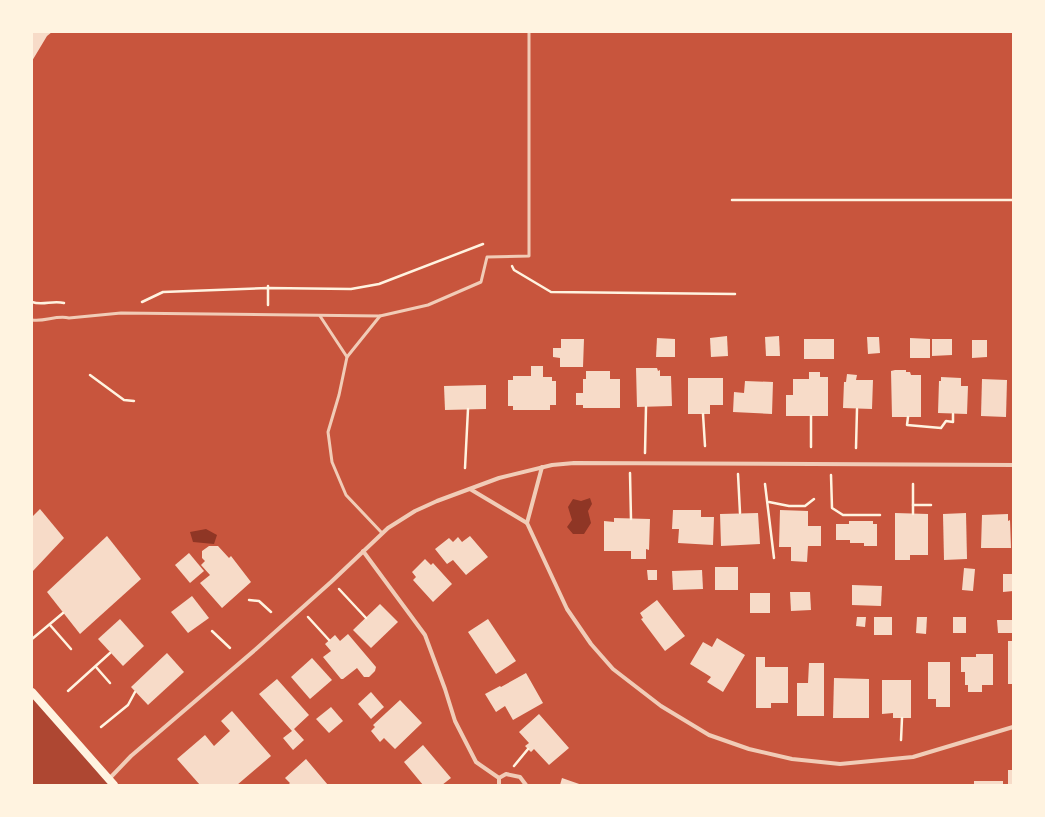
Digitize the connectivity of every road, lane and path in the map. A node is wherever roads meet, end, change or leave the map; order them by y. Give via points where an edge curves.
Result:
1 (529, 32) edge
2 (732, 200) dead end
3 (1013, 200) edge
4 (483, 244) dead end
5 (506, 257) junction
6 (268, 287) junction
7 (268, 294) dead end
8 (735, 294) dead end
9 (32, 302) edge
10 (142, 302) dead end
11 (64, 303) dead end
12 (320, 316) junction
13 (380, 316) junction
14 (32, 320) edge
15 (347, 357) junction
16 (90, 375) dead end
17 (134, 401) dead end
18 (646, 407) dead end
19 (857, 409) dead end
20 (468, 410) dead end
21 (702, 414) dead end
22 (953, 414) dead end
23 (811, 416) dead end
24 (908, 417) dead end
25 (705, 446) dead end
26 (811, 447) dead end
27 (856, 448) dead end
28 (630, 463) junction
29 (645, 464) junction
30 (737, 464) junction
31 (1013, 465) edge
32 (542, 467) junction
33 (465, 468) dead end
34 (766, 484) dead end
35 (831, 484) dead end
36 (913, 484) dead end
37 (470, 489) junction
38 (814, 499) dead end
39 (768, 502) junction
40 (913, 505) junction
41 (931, 505) dead end
42 (740, 514) dead end
43 (913, 514) dead end
44 (880, 515) dead end
45 (631, 519) dead end
46 (527, 524) junction
47 (382, 533) junction
48 (362, 551) junction
49 (774, 558) dead end
50 (331, 582) junction
51 (249, 600) dead end
52 (301, 608) junction
53 (271, 612) dead end
54 (63, 613) dead end
55 (366, 618) dead end
56 (50, 625) junction
57 (212, 631) dead end
58 (32, 639) edge
59 (329, 640) dead end
60 (230, 648) dead end
61 (71, 649) dead end
62 (110, 653) dead end
63 (96, 667) junction
64 (110, 683) dead end
65 (68, 690) dead end
66 (32, 692) edge
67 (135, 692) dead end
68 (902, 718) dead end
69 (101, 727) dead end
70 (1013, 727) edge
71 (901, 740) dead end
72 (528, 750) dead end
73 (506, 774) junction
74 (499, 778) junction
75 (111, 782) edge
76 (499, 785) edge
77 (526, 785) edge

1 - 5 lane via 529,256
2 - 3 path
4 - 6 path via 379,284 351,289
5 - 8 path via 514,270 551,292
5 - 13 lane via 487,257 481,282 428,305
6 - 7 path
6 - 10 path via 163,292
9 - 11 path
12 - 13 lane
12 - 14 lane via 121,313 69,318 61,316 45,321
12 - 15 lane
13 - 15 lane
15 - 47 lane via 328,432 332,462 346,495
16 - 17 path via 124,400
18 - 29 path
19 - 27 path
20 - 33 path
21 - 25 path
22 - 24 path via 953,422 946,422 941,428 907,425
23 - 26 path
28 - 29 street
28 - 32 street via 574,463
28 - 45 path
29 - 30 street
30 - 31 street
30 - 42 path
32 - 37 street via 499,478
32 - 46 street
34 - 39 path
35 - 44 path via 832,508 843,515
36 - 40 path
37 - 46 street
37 - 47 street via 414,511
38 - 39 path via 805,506
39 - 49 path
40 - 41 path
40 - 43 path
46 - 70 street via 568,610 591,644 613,668 661,706 709,735 792,759 840,764 913,757
47 - 48 street
48 - 50 street
48 - 74 street via 425,635 446,689 455,721 476,762
50 - 52 street
50 - 55 path
51 - 53 path via 259,601
52 - 59 path
52 - 75 street via 131,756
54 - 56 path
56 - 58 path
56 - 61 path
57 - 60 path
62 - 63 path
63 - 64 path
63 - 65 path
66 - 75 main road
67 - 69 path via 128,705
68 - 71 path
72 - 73 path
73 - 74 street
73 - 77 street via 520,777
74 - 76 street

